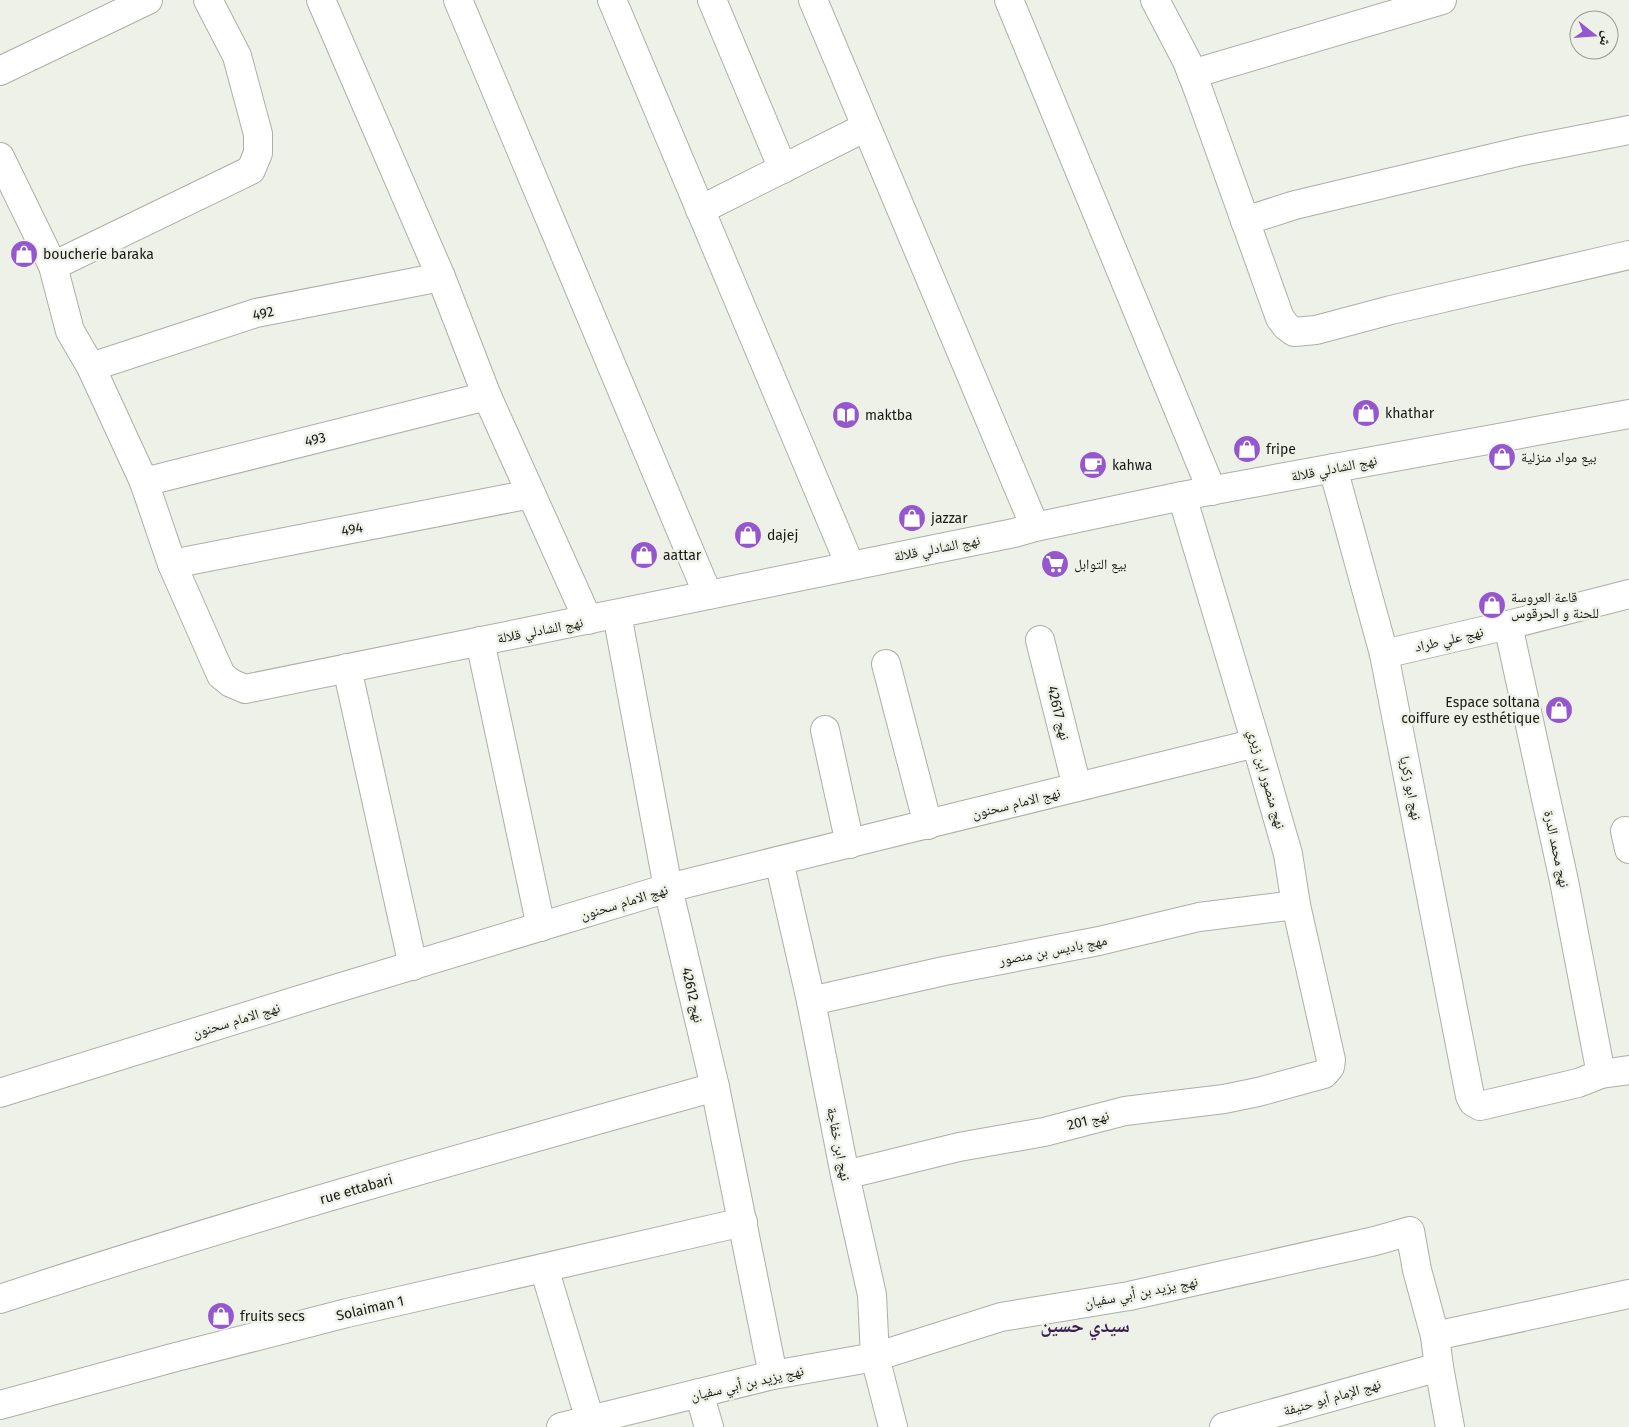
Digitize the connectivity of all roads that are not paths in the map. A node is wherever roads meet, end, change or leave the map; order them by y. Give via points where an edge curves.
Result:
1 (148, 0) edge
2 (208, 0) edge
3 (321, 0) edge
4 (458, 0) edge
5 (612, 0) edge
6 (712, 0) edge
7 (812, 0) edge
8 (1009, 0) edge
9 (1155, 0) edge
10 (1442, 0) edge
11 (1189, 68) junction
12 (0, 71) edge
13 (866, 127) junction
14 (1629, 130) edge
15 (0, 157) edge
16 (783, 168) junction
17 (700, 210) junction
18 (1245, 221) junction
19 (1629, 255) edge
20 (53, 266) junction
21 (441, 277) junction
22 (91, 367) junction
23 (487, 396) junction
24 (1629, 414) edge
25 (1334, 468) junction
26 (144, 482) junction
27 (1212, 491) junction
28 (532, 494) junction
29 (1182, 496) junction
30 (1036, 527) junction
31 (172, 564) junction
32 (850, 565) junction
33 (1629, 594) edge
34 (708, 595) junction
35 (617, 614) junction
36 (588, 620) junction
37 (1508, 626) junction
38 (1040, 640) dead end
39 (480, 641) junction
40 (1384, 654) junction
41 (886, 664) dead end
42 (347, 668) junction
43 (825, 730) dead end
44 (1256, 743) junction
45 (1077, 787) junction
46 (928, 825) junction
47 (850, 844) junction
48 (779, 861) junction
49 (668, 888) junction
50 (1296, 905) junction
51 (541, 927) junction
52 (412, 966) junction
53 (811, 1001) junction
54 (1330, 1067) joint
55 (1629, 1070) edge
56 (1601, 1074) junction
57 (715, 1087) junction
58 (0, 1093) edge
59 (845, 1175) junction
60 (743, 1222) junction
61 (544, 1268) junction
62 (1629, 1294) edge
63 (0, 1299) edge
64 (1435, 1336) junction
65 (875, 1357) junction
66 (1439, 1367) junction
67 (773, 1375) junction
68 (699, 1393) junction
69 (0, 1405) edge
70 (590, 1420) junction
71 (561, 1427) edge
72 (708, 1427) edge
73 (893, 1427) edge
74 (1224, 1427) edge
75 (1450, 1427) edge

1 - 12 street
2 - 20 street via 237,56 258,134 258,154 251,170
3 - 21 street
4 - 34 street
5 - 17 street
6 - 16 street
7 - 13 street
8 - 27 street
9 - 11 street
10 - 11 street
11 - 18 street
13 - 16 street
13 - 30 street
14 - 18 street via 1513,153 1295,205
15 - 20 street
16 - 17 street
17 - 32 street
18 - 19 street via 1280,318 1298,333
20 - 22 street via 70,331
21 - 22 street, 492 via 256,314
21 - 23 street
22 - 26 street
23 - 26 street, 493
23 - 28 street
24 - 25 street, نهج الشادلي قلالة
25 - 27 street, نهج الشادلي قلالة
25 - 40 street, نهج ابو زكريا
26 - 31 street
27 - 29 street, نهج الشادلي قلالة
28 - 31 street, 494
28 - 36 street
29 - 30 street, نهج الشادلي قلالة
29 - 44 street, نهج منصور ابن زيري
30 - 32 street, نهج الشادلي قلالة
31 - 42 street, نهج الشادلي قلالة via 221,675 232,683 245,688
32 - 34 street, نهج الشادلي قلالة
33 - 37 street, نهج علي طراد
34 - 35 street, نهج الشادلي قلالة
35 - 36 street, نهج الشادلي قلالة
35 - 49 street, نهج 42612
36 - 39 street, نهج الشادلي قلالة
37 - 40 street, نهج علي طراد
37 - 56 street, نهج محمد الدرة via 1564,881
38 - 45 street, نهج 42617
39 - 42 street, نهج الشادلي قلالة
39 - 51 street
40 - 56 street, نهج ابو زكريا via 1473,1102 1480,1106 1578,1083
41 - 46 street
42 - 52 street
43 - 47 street
44 - 45 street, نهج الامام سحنون
44 - 50 street, نهج منصور ابن زيري via 1288,854
45 - 46 street, نهج الامام سحنون
46 - 47 street, نهج الامام سحنون
47 - 48 street, نهج الامام سحنون
48 - 49 street, نهج الامام سحنون
48 - 53 street, نهج ابن خفاجة
49 - 51 street, نهج الامام سحنون
49 - 57 street, نهج 42612
50 - 53 street, مهج باديس بن منصور via 1198,917 1100,942
50 - 54 street, نهج منصور ابن زيري
51 - 52 street, نهج الامام سحنون
52 - 58 street, نهج الامام سحنون
53 - 59 street, نهج ابن خفاجة
54 - 59 street, نهج 201 via 1324,1074 1258,1092 1125,1111
55 - 56 street
57 - 60 street, نهج 42612
57 - 63 street, rue ettabari via 135,1254
59 - 65 street, نهج ابن خفاجة via 872,1295
60 - 61 street, Solaiman 1
60 - 67 street, نهج 42612
61 - 69 street, Solaiman 1 via 338,1315
61 - 70 street
62 - 64 street
64 - 65 street, نهج يزيد بن أبي سفيان via 1410,1231 1129,1296 1001,1317
64 - 66 street, نهج يزيد بن أبي سفيان
65 - 67 street, نهج يزيد بن أبي سفيان
65 - 73 street, نهج ابن خفاجة
66 - 74 street, نهج الإمام أبو حنيفة
66 - 75 street, نهج يزيد بن أبي سفيان
67 - 68 street, نهج يزيد بن أبي سفيان
68 - 70 street, نهج يزيد بن أبي سفيان
68 - 72 street
70 - 71 street, نهج يزيد بن أبي سفيان

